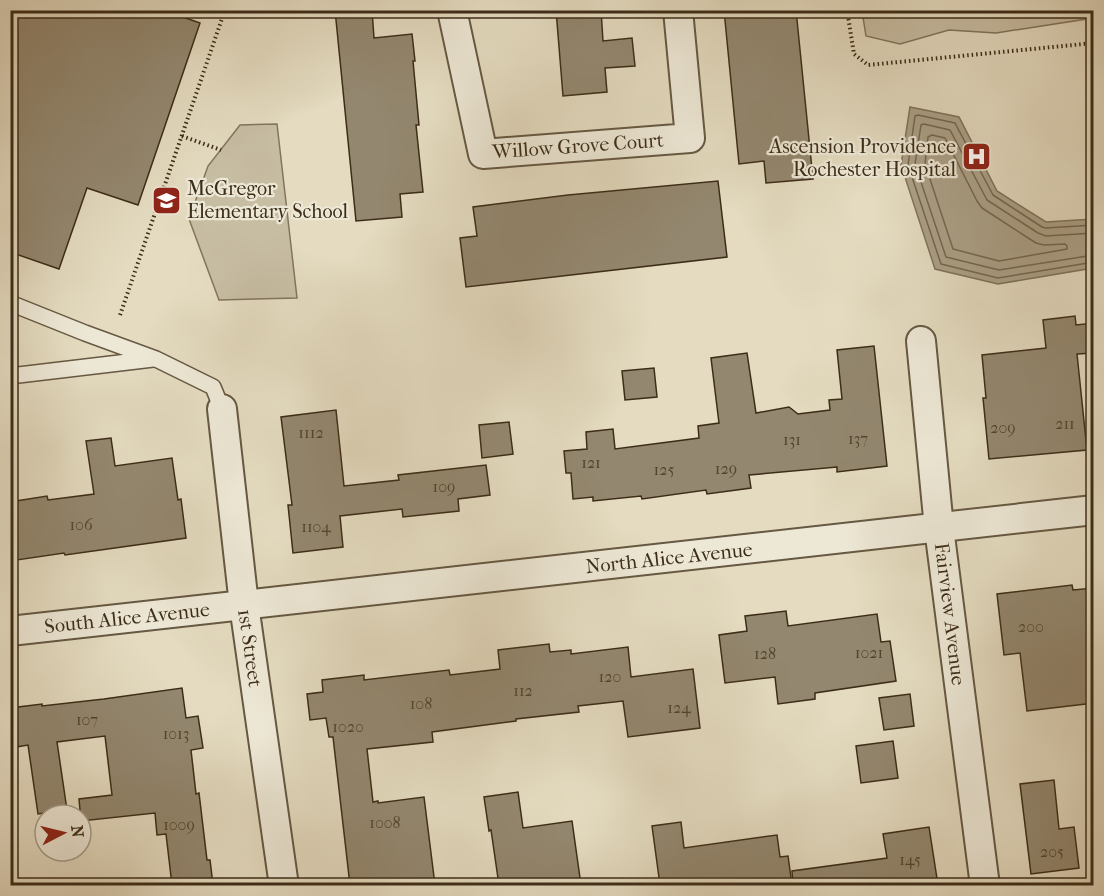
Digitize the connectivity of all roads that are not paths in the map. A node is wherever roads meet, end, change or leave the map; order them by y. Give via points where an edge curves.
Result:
1 (452, 10) edge
2 (678, 10) edge
3 (10, 303) edge
4 (921, 341) dead end
5 (156, 359) junction
6 (10, 376) edge
7 (222, 409) joint
8 (1094, 510) edge
9 (939, 528) junction
10 (244, 605) junction
11 (10, 631) edge
12 (284, 885) edge
13 (985, 885) edge

1 - 2 street, Willow Grove Court via 483,154 690,138
3 - 5 lane
4 - 9 street, Fairview Avenue
5 - 6 lane
5 - 7 lane via 213,387
7 - 10 street, 1st Street
8 - 9 street, North Alice Avenue
9 - 10 street, North Alice Avenue
9 - 13 street, Fairview Avenue
10 - 11 street, South Alice Avenue
10 - 12 street, 1st Street

